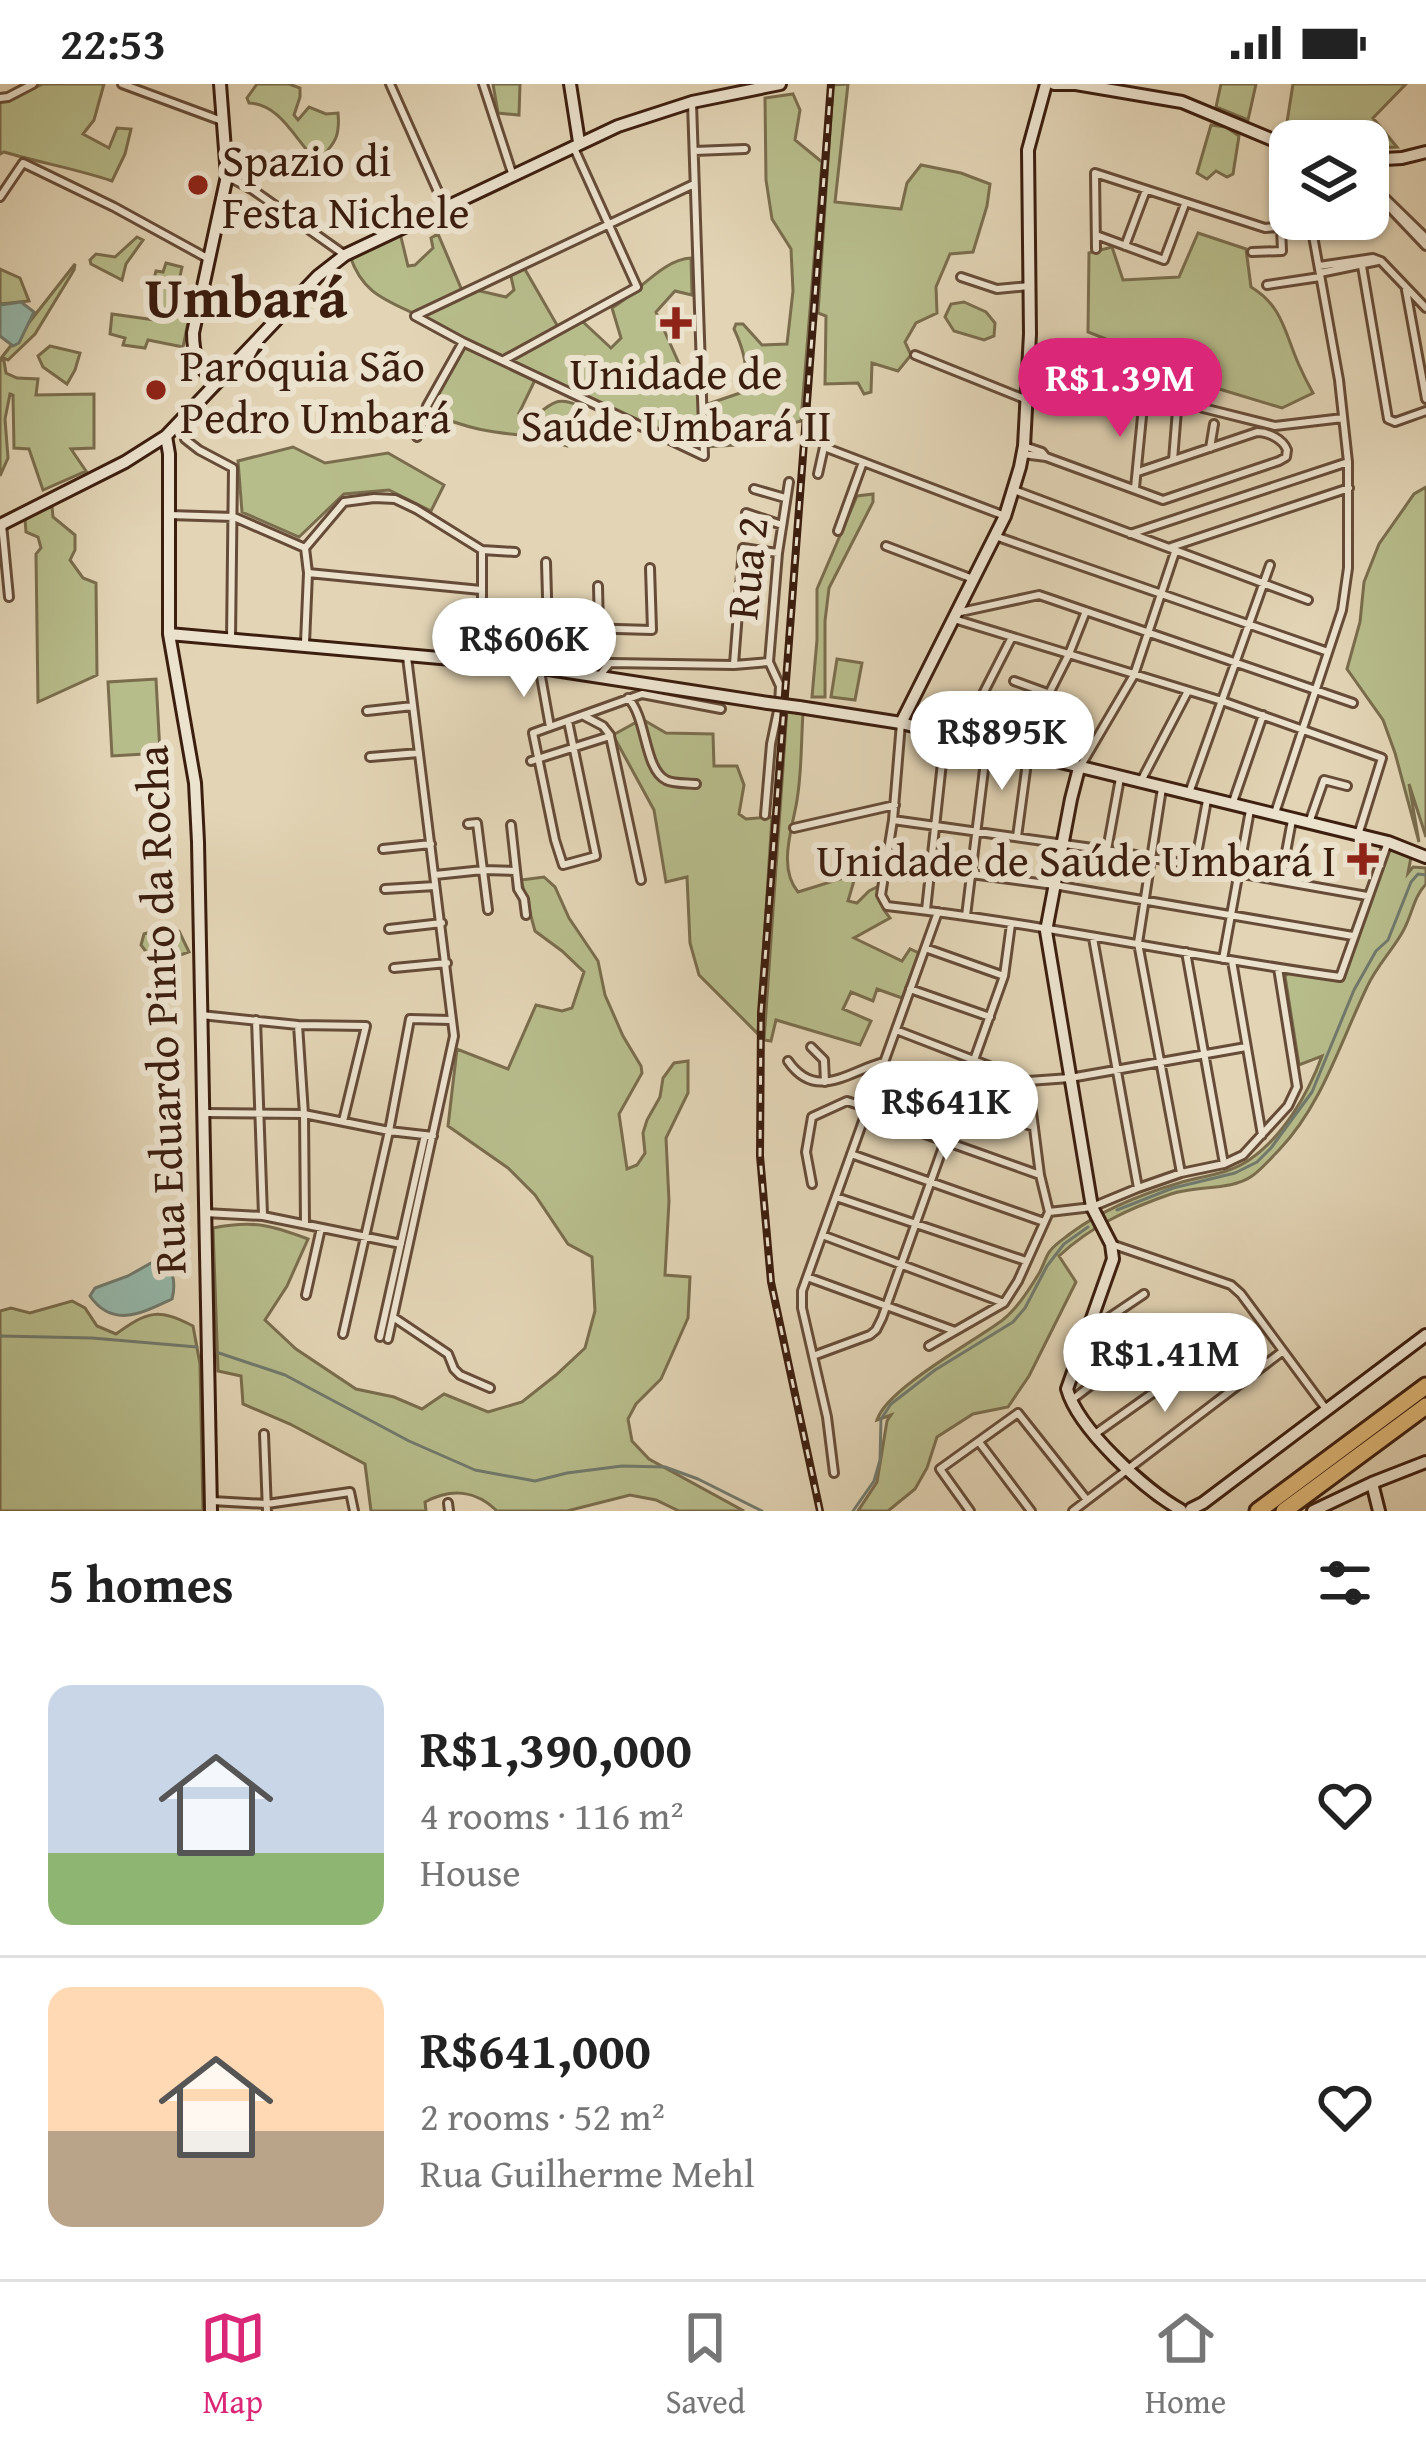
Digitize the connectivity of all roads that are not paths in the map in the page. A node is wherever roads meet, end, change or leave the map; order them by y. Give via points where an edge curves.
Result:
1 (33, 84) edge
2 (122, 84) edge
3 (220, 84) edge
4 (390, 84) edge
5 (483, 84) edge
6 (570, 84) edge
7 (780, 84) edge
8 (1050, 84) edge
9 (724, 90) edge
10 (0, 98) edge
11 (692, 102) junction
12 (222, 121) junction
13 (1269, 138) edge
14 (575, 144) junction
15 (745, 149) dead end
16 (694, 151) junction
17 (1426, 152) edge
18 (1389, 159) edge
19 (227, 176) junction
20 (513, 176) junction
21 (695, 184) junction
22 (1146, 190) junction
23 (0, 197) edge
24 (1185, 204) junction
25 (1389, 205) edge
26 (446, 208) junction
27 (609, 222) junction
28 (1269, 227) edge
29 (1096, 235) junction
30 (1281, 240) edge
31 (1313, 240) edge
32 (1426, 242) edge
33 (1125, 246) junction
34 (1096, 249) dead end
35 (1252, 252) dead end
36 (345, 255) junction
37 (210, 260) junction
38 (1362, 262) junction
39 (1319, 272) junction
40 (961, 277) dead end
41 (1267, 285) dead end
42 (1030, 286) junction
43 (1406, 286) junction
44 (1426, 308) edge
45 (463, 342) junction
46 (915, 355) dead end
47 (502, 361) junction
48 (1136, 379) dead end
49 (216, 382) junction
50 (1144, 396) dead end
51 (1426, 399) edge
52 (1027, 400) junction
53 (1177, 410) dead end
54 (1426, 411) edge
55 (1343, 418) junction
56 (1214, 424) dead end
57 (166, 436) junction
58 (417, 437) dead end
59 (185, 439) dead end
60 (1210, 448) junction
61 (1024, 450) junction
62 (1173, 460) junction
63 (863, 462) junction
64 (1348, 462) junction
65 (1138, 472) junction
66 (818, 474) dead end
67 (789, 482) dead end
68 (1349, 488) junction
69 (754, 489) dead end
70 (1014, 490) junction
71 (1135, 490) junction
72 (786, 499) junction
73 (746, 513) dead end
74 (169, 515) junction
75 (1005, 516) junction
76 (234, 517) junction
77 (1, 524) edge
78 (782, 525) junction
79 (838, 531) dead end
80 (1130, 534) junction
81 (995, 536) junction
82 (886, 546) dead end
83 (305, 548) junction
84 (482, 550) junction
85 (1171, 550) junction
86 (514, 552) dead end
87 (778, 553) junction
88 (546, 562) dead end
89 (1270, 565) dead end
90 (650, 568) dead end
91 (308, 574) junction
92 (973, 579) junction
93 (1264, 583) junction
94 (598, 586) dead end
95 (481, 590) junction
96 (1162, 592) junction
97 (8, 597) dead end
98 (1308, 600) dead end
99 (1086, 611) junction
100 (954, 616) junction
101 (1250, 623) junction
102 (548, 627) junction
103 (599, 628) junction
104 (1148, 632) junction
105 (169, 634) junction
106 (1012, 637) junction
107 (231, 640) junction
108 (304, 647) junction
109 (1328, 652) junction
110 (406, 654) junction
111 (1069, 654) junction
112 (482, 661) junction
113 (769, 662) junction
114 (1235, 662) junction
115 (734, 665) junction
116 (544, 668) junction
117 (600, 675) junction
118 (1134, 675) junction
119 (1014, 681) dead end
120 (1316, 689) junction
121 (1188, 691) junction
122 (1050, 694) junction
123 (628, 698) junction
124 (1222, 701) junction
125 (1004, 702) dead end
126 (1353, 703) dead end
127 (413, 706) junction
128 (721, 709) dead end
129 (367, 711) dead end
130 (1038, 714) junction
131 (1263, 715) junction
132 (584, 716) junction
133 (568, 721) junction
134 (901, 723) junction
135 (550, 727) junction
136 (1303, 728) junction
137 (946, 734) junction
138 (610, 736) junction
139 (961, 738) junction
140 (987, 745) junction
141 (573, 747) junction
142 (419, 753) junction
143 (1023, 754) junction
144 (370, 757) dead end
145 (535, 760) junction
146 (1079, 768) junction
147 (1120, 778) junction
148 (1140, 783) junction
149 (696, 784) dead end
150 (1347, 786) dead end
151 (1162, 788) junction
152 (1188, 795) junction
153 (1207, 800) junction
154 (895, 805) junction
155 (1232, 806) junction
156 (1250, 810) junction
157 (765, 815) dead end
158 (1274, 815) junction
159 (893, 820) junction
160 (1292, 820) junction
161 (468, 824) dead end
162 (511, 824) dead end
163 (935, 824) junction
164 (1309, 824) junction
165 (794, 828) dead end
166 (977, 830) junction
167 (1358, 835) junction
168 (1017, 837) junction
169 (1388, 842) junction
170 (1062, 843) junction
171 (431, 844) junction
172 (383, 849) dead end
173 (1107, 850) junction
174 (1426, 857) edge
175 (1151, 859) junction
176 (1195, 865) junction
177 (483, 871) junction
178 (516, 871) junction
179 (1239, 872) junction
180 (971, 874) junction
181 (435, 875) junction
182 (1281, 879) junction
183 (641, 880) dead end
184 (1054, 885) junction
185 (436, 886) junction
186 (385, 890) dead end
187 (1367, 896) junction
188 (1145, 901) junction
189 (488, 910) dead end
190 (926, 910) junction
191 (938, 912) junction
192 (526, 915) dead end
193 (1231, 915) junction
194 (966, 916) junction
195 (442, 923) junction
196 (1011, 924) junction
197 (389, 929) dead end
198 (1046, 931) junction
199 (1352, 936) junction
200 (1093, 937) junction
201 (1138, 943) junction
202 (925, 948) junction
203 (1186, 952) junction
204 (1227, 960) junction
205 (447, 963) junction
206 (394, 968) dead end
207 (1278, 968) junction
208 (1004, 976) junction
209 (910, 988) junction
210 (201, 1015) junction
211 (990, 1017) junction
212 (256, 1020) junction
213 (451, 1020) junction
214 (298, 1025) junction
215 (896, 1030) junction
216 (811, 1047) dead end
217 (1246, 1047) junction
218 (1203, 1054) junction
219 (975, 1060) junction
220 (788, 1061) dead end
221 (885, 1062) junction
222 (1158, 1062) junction
223 (1116, 1070) junction
224 (881, 1074) junction
225 (1070, 1078) junction
226 (1028, 1081) junction
227 (825, 1082) junction
228 (959, 1100) junction
229 (867, 1110) junction
230 (203, 1113) junction
231 (259, 1114) junction
232 (304, 1114) junction
233 (344, 1121) junction
234 (1034, 1127) junction
235 (388, 1131) junction
236 (1262, 1135) junction
237 (429, 1136) junction
238 (944, 1140) junction
239 (851, 1154) junction
240 (1224, 1164) junction
241 (1181, 1173) junction
242 (1040, 1175) junction
243 (929, 1183) junction
244 (812, 1184) dead end
245 (1138, 1188) junction
246 (836, 1197) junction
247 (1092, 1208) junction
248 (1048, 1212) junction
249 (205, 1213) junction
250 (263, 1216) junction
251 (1044, 1222) junction
252 (305, 1224) junction
253 (914, 1225) junction
254 (321, 1228) junction
255 (822, 1235) junction
256 (364, 1236) junction
257 (401, 1244) junction
258 (1111, 1244) junction
259 (1027, 1262) junction
260 (900, 1264) junction
261 (807, 1276) junction
262 (1144, 1294) dead end
263 (306, 1295) dead end
264 (1004, 1304) junction
265 (886, 1306) junction
266 (393, 1317) junction
267 (1090, 1324) junction
268 (1170, 1324) dead end
269 (956, 1331) junction
270 (343, 1334) dead end
271 (1426, 1335) edge
272 (928, 1346) dead end
273 (1282, 1351) junction
274 (813, 1356) junction
275 (1202, 1358) dead end
276 (1426, 1386) edge
277 (490, 1388) dead end
278 (1071, 1401) junction
279 (1426, 1406) edge
280 (1326, 1409) junction
281 (264, 1434) dead end
282 (1095, 1434) junction
283 (979, 1441) junction
284 (1426, 1462) edge
285 (1127, 1470) junction
286 (834, 1473) dead end
287 (1372, 1483) junction
288 (1087, 1501) junction
289 (211, 1506) edge
290 (267, 1508) edge
291 (1186, 1510) edge
292 (354, 1511) edge
293 (970, 1511) edge
294 (1031, 1511) edge
295 (1072, 1511) edge
296 (1258, 1511) edge
297 (1284, 1511) edge
298 (1313, 1511) edge
299 (1379, 1511) edge

1 - 10 street
2 - 12 street
3 - 12 street
4 - 26 street
5 - 20 street
6 - 14 street
7 - 9 street
8 - 13 street via 1182,101
8 - 42 street via 1028,150
9 - 11 street
11 - 14 street
11 - 16 street
12 - 19 street
14 - 20 street
14 - 27 street
15 - 16 street
16 - 21 street
17 - 18 street
19 - 36 street
19 - 37 street
20 - 26 street
21 - 27 street
21 - 47 street via 704,456
22 - 24 street
22 - 29 street via 1095,173
22 - 33 street
23 - 37 street via 23,164
24 - 28 street
24 - 33 street via 1164,260
25 - 32 street
26 - 36 street
27 - 45 street via 415,316
27 - 47 street via 637,287
29 - 33 street
29 - 34 street
30 - 35 street via 1282,251
31 - 39 street
36 - 49 street
37 - 49 street via 193,347
38 - 39 street
38 - 43 street via 1381,261
38 - 54 street via 1388,418
39 - 41 street
39 - 55 street
40 - 42 street via 997,289
42 - 52 street
43 - 44 street
43 - 51 street
45 - 47 street
45 - 58 street
46 - 52 street
48 - 55 street via 1203,408 1275,426
49 - 57 street
50 - 65 street
52 - 61 street
53 - 62 street
55 - 64 street
56 - 60 street
57 - 74 street, Rua Eduardo Pinto da Rocha
57 - 77 street
59 - 76 street via 233,468
60 - 62 street
60 - 71 street via 1262,432 1287,452 1163,500
61 - 70 street
61 - 71 street
62 - 65 street
63 - 66 street via 824,447
63 - 75 street
63 - 79 street
64 - 68 street
64 - 80 street
65 - 71 street
67 - 72 street, Rua 2
68 - 85 street
68 - 109 street via 1346,580
69 - 72 street
70 - 75 street
70 - 80 street
72 - 78 street, Rua 2
73 - 78 street
74 - 76 street
74 - 105 street, Rua Eduardo Pinto da Rocha
75 - 81 street
76 - 83 street
76 - 107 street
77 - 97 street
78 - 87 street, Rua 2
80 - 85 street
81 - 92 street
81 - 96 street
82 - 92 street
83 - 84 street via 344,502 374,497 416,509
83 - 91 street
84 - 86 street
84 - 95 street
85 - 93 street
85 - 96 street
87 - 113 street, Rua 2
87 - 115 street via 743,548
88 - 102 street
89 - 93 street
90 - 103 street via 652,630
91 - 95 street
91 - 108 street
92 - 100 street
93 - 98 street
93 - 101 street
94 - 103 street
95 - 112 street
96 - 101 street
96 - 104 street
99 - 100 street via 1039,595
99 - 104 street
99 - 111 street
100 - 106 street
100 - 134 street
101 - 109 street
101 - 114 street
102 - 103 street
102 - 116 street
104 - 114 street
104 - 118 street
105 - 107 street
105 - 210 street, Rua Eduardo Pinto da Rocha via 195,783
106 - 111 street
106 - 139 street
107 - 108 street
108 - 110 street
109 - 120 street
110 - 112 street
110 - 127 street
111 - 118 street
111 - 122 street
112 - 116 street
113 - 115 street
113 - 157 street, Rua 2 via 780,686
114 - 120 street
114 - 124 street
115 - 117 street via 620,662
116 - 117 street
116 - 135 street
117 - 134 street, bridge
118 - 121 street
118 - 146 street
119 - 122 street
120 - 126 street
120 - 136 street
121 - 124 street
121 - 148 street
122 - 130 street
123 - 128 street
123 - 132 street
123 - 149 street via 661,777
124 - 131 street
124 - 152 street
125 - 130 street
127 - 129 street
127 - 142 street
130 - 143 street
131 - 136 street
131 - 155 street
132 - 133 street
132 - 138 street
133 - 135 street
133 - 141 street
134 - 137 street
134 - 154 street
135 - 145 street via 533,733
136 - 158 street
136 - 167 street via 1382,758
137 - 139 street
137 - 163 street
138 - 141 street
138 - 183 street
139 - 140 street
140 - 143 street
140 - 166 street
141 - 145 street
141 - 145 street via 596,856 563,865
142 - 144 street
142 - 171 street
143 - 146 street
143 - 168 street
146 - 147 street
146 - 170 street
147 - 148 street
147 - 173 street
148 - 151 street
150 - 164 street via 1324,780
151 - 152 street
151 - 175 street
152 - 153 street
153 - 155 street
153 - 176 street
154 - 159 street
154 - 165 street
155 - 156 street
156 - 158 street
156 - 179 street
158 - 160 street
159 - 163 street
159 - 190 street via 881,895 887,906
160 - 164 street
160 - 182 street
161 - 177 street via 477,823
162 - 178 street
163 - 166 street
163 - 190 street
164 - 167 street
166 - 168 street
166 - 180 street
167 - 169 street
168 - 170 street
169 - 174 street
169 - 187 street
170 - 173 street
170 - 184 street
171 - 172 street
171 - 181 street
173 - 175 street
175 - 176 street
175 - 188 street
176 - 179 street
177 - 178 street
177 - 181 street
177 - 189 street
178 - 192 street
179 - 182 street
179 - 193 street
180 - 184 street
180 - 194 street
181 - 185 street
182 - 187 street
184 - 188 street
184 - 198 street
185 - 186 street
185 - 195 street
187 - 199 street
188 - 193 street
188 - 201 street
190 - 191 street
191 - 194 street
191 - 202 street
193 - 199 street
193 - 204 street
194 - 196 street
195 - 197 street
195 - 205 street
196 - 198 street
196 - 208 street
198 - 200 street
198 - 225 street
199 - 207 street via 1340,977
200 - 201 street
200 - 223 street
201 - 203 street
201 - 222 street
202 - 208 street
202 - 209 street
203 - 204 street
203 - 218 street
204 - 207 street
204 - 217 street
205 - 206 street
205 - 213 street
207 - 236 street via 1297,1087
208 - 211 street
209 - 211 street
209 - 215 street
210 - 212 street
210 - 230 street, Rua Eduardo Pinto da Rocha
211 - 219 street
212 - 214 street
212 - 231 street
213 - 235 street via 410,1019
213 - 237 street
214 - 232 street
214 - 233 street via 366,1026
215 - 219 street
215 - 221 street
216 - 227 street via 824,1060
217 - 218 street
217 - 236 street
218 - 222 street
218 - 240 street
219 - 226 street
219 - 228 street
220 - 227 street
221 - 224 street
221 - 227 street
222 - 223 street
222 - 241 street
223 - 225 street
223 - 245 street
224 - 228 street
224 - 229 street
225 - 226 street
225 - 247 street
226 - 234 street
228 - 234 street
228 - 238 street
229 - 238 street
229 - 239 street
229 - 244 street via 848,1100 812,1117
230 - 231 street
230 - 249 street, Rua Eduardo Pinto da Rocha
231 - 232 street
231 - 250 street
232 - 233 street
232 - 252 street
233 - 235 street
234 - 242 street
235 - 237 street
235 - 256 street
236 - 240 street
237 - 257 street
237 - 266 street
238 - 242 street
238 - 243 street
239 - 243 street
239 - 246 street
240 - 241 street
241 - 245 street
242 - 248 street
243 - 251 street
243 - 253 street
245 - 247 street
246 - 253 street
246 - 255 street
247 - 248 street
247 - 258 street
248 - 251 street
249 - 250 street
249 - 289 street, Rua Eduardo Pinto da Rocha
250 - 252 street
251 - 259 street
252 - 254 street
253 - 259 street
253 - 260 street
254 - 256 street
254 - 263 street
255 - 260 street
255 - 261 street
256 - 257 street
256 - 270 street
257 - 266 street via 384,1338
258 - 267 street
258 - 273 street via 1231,1286
259 - 264 street
260 - 264 street
260 - 265 street
261 - 265 street
261 - 274 street via 802,1308
262 - 267 street
264 - 269 street
265 - 269 street
265 - 274 street via 873,1333
266 - 277 street via 448,1354 460,1375
267 - 278 street via 1068,1378
268 - 278 street
269 - 272 street
271 - 280 street
273 - 280 street
273 - 285 street
274 - 286 street
275 - 282 street
276 - 296 highway
278 - 282 street
279 - 297 highway
280 - 291 street
281 - 290 street
282 - 285 street
283 - 288 street via 1018,1414
283 - 293 street via 940,1469
283 - 294 street
284 - 287 street
285 - 288 street
285 - 291 street
287 - 298 street
287 - 299 street
288 - 295 street
289 - 290 street
290 - 292 street via 350,1492

